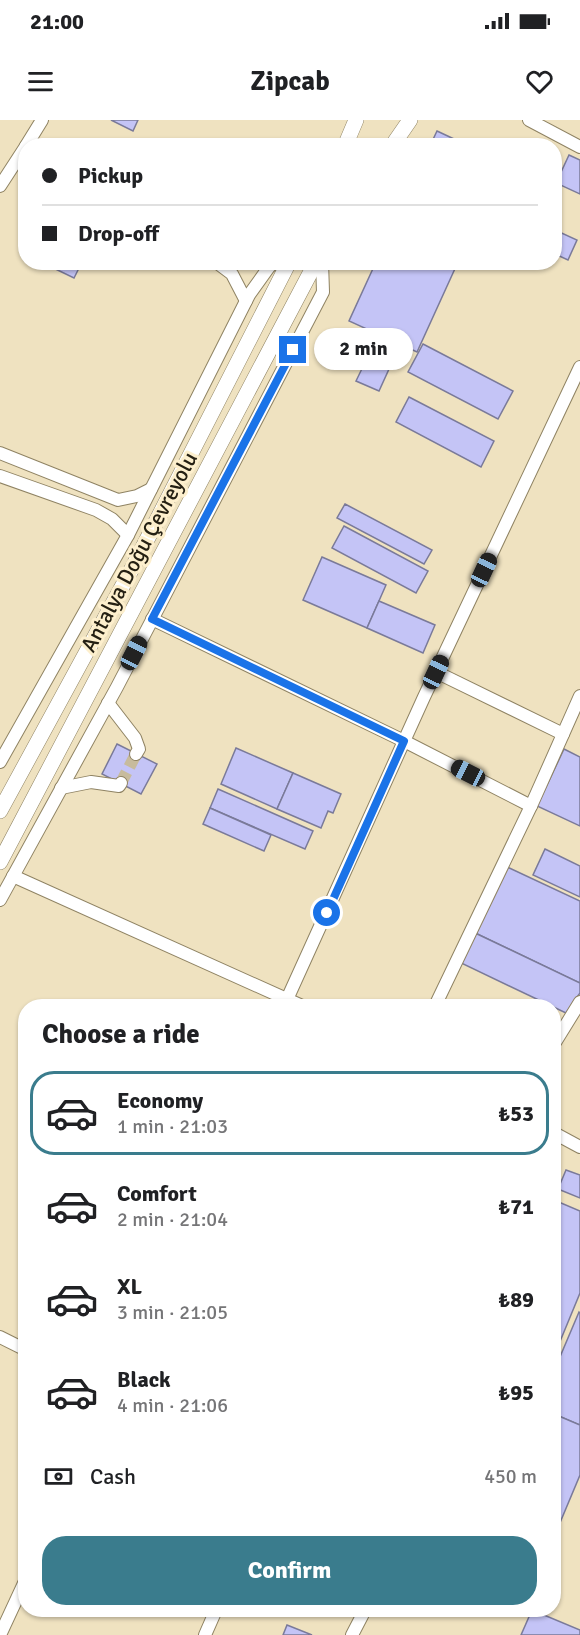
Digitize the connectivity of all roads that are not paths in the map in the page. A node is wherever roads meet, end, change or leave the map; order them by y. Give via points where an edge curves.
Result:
1 (42, 120) edge
2 (356, 120) edge
3 (410, 120) edge
4 (529, 120) edge
5 (31, 138) edge
6 (348, 138) edge
7 (398, 138) edge
8 (580, 147) edge
9 (18, 158) edge
10 (0, 186) edge
11 (227, 270) edge
12 (267, 270) edge
13 (284, 270) edge
14 (312, 270) edge
15 (322, 270) edge
16 (246, 301) junction
17 (580, 367) edge
18 (0, 453) edge
19 (0, 476) edge
20 (151, 489) junction
21 (128, 534) junction
22 (152, 619) junction
23 (436, 672) junction
24 (580, 696) edge
25 (108, 703) junction
26 (563, 734) junction
27 (404, 741) junction
28 (136, 754) dead end
29 (0, 762) edge
30 (120, 783) dead end
31 (61, 788) junction
32 (531, 806) junction
33 (0, 811) edge
34 (0, 862) edge
35 (13, 876) junction
36 (0, 900) edge
37 (277, 999) edge
38 (288, 999) edge
39 (438, 999) edge
40 (580, 1002) edge
41 (561, 1033) edge
42 (561, 1137) edge
43 (580, 1147) edge
44 (0, 1337) edge
45 (18, 1346) edge
46 (18, 1596) edge
47 (213, 1617) edge
48 (361, 1617) edge
49 (0, 1635) edge
50 (205, 1635) edge
51 (352, 1635) edge

1 - 5 street
2 - 6 main road
3 - 7 main road
4 - 8 street
9 - 10 street
11 - 16 street
12 - 16 street
13 - 33 main road, Antalya Doğu Çevreyolu via 135,563
14 - 34 main road, Antalya Doğu Çevreyolu
15 - 22 street via 323,292
16 - 20 street
17 - 23 street
18 - 20 street via 118,500
19 - 21 street via 96,510
20 - 21 street
21 - 29 street
22 - 25 street
22 - 27 street
23 - 26 street
23 - 27 street
24 - 26 street
25 - 28 street via 135,738 139,749
25 - 31 street
26 - 32 street
27 - 32 street
27 - 38 street
30 - 31 street via 119,786 91,782
31 - 35 street
32 - 39 street
35 - 36 street
35 - 37 street
40 - 41 street
42 - 43 street
44 - 45 street
46 - 49 street
47 - 50 street
48 - 51 street

